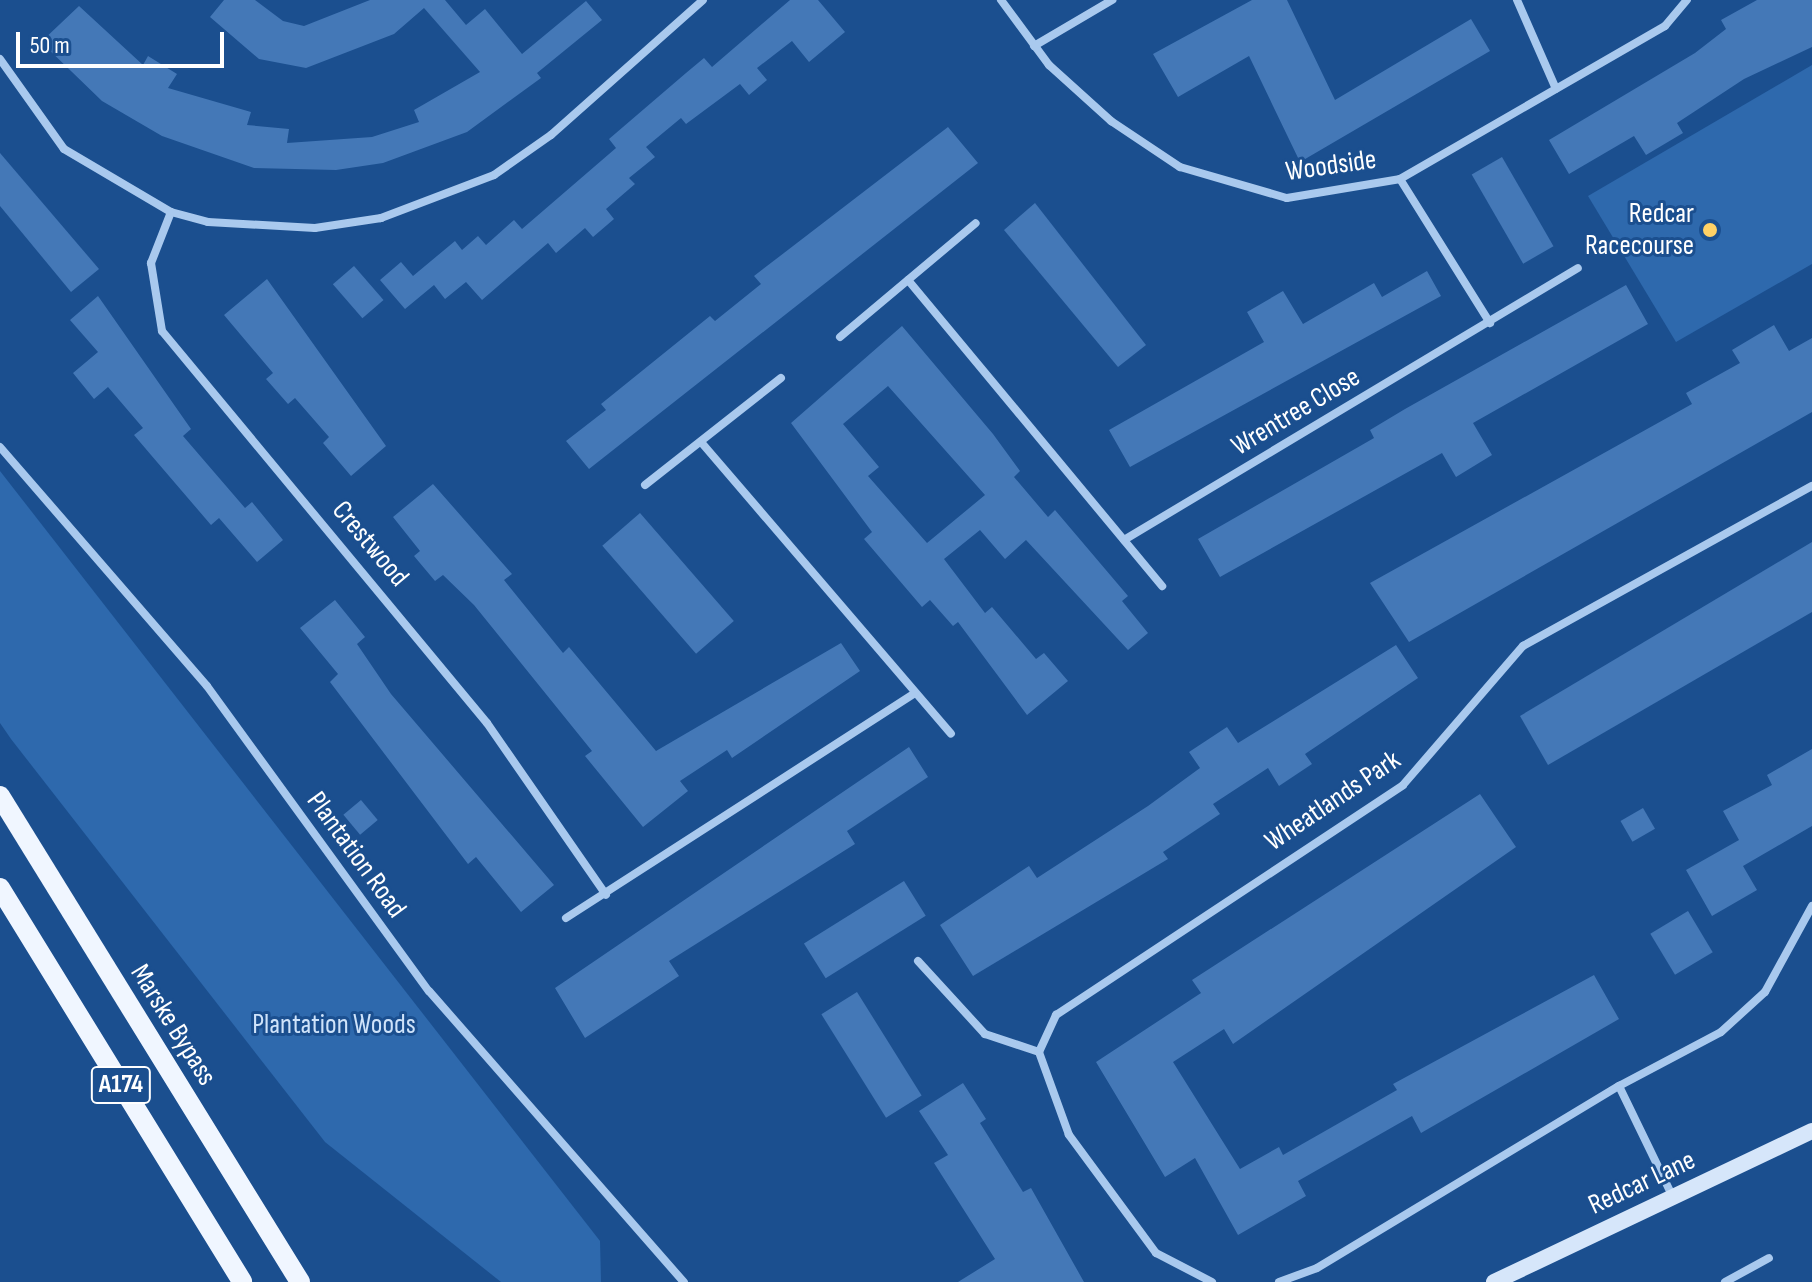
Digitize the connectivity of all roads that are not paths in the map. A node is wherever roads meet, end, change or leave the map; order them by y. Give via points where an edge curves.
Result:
1 (686, 0) edge
2 (703, 0) edge
3 (1001, 0) edge
4 (1112, 0) edge
5 (1517, 0) edge
6 (1687, 0) edge
7 (693, 8) junction
8 (1034, 46) junction
9 (0, 59) edge
10 (1556, 89) junction
11 (1400, 179) junction
12 (171, 212) junction
13 (976, 223) dead end
14 (1578, 268) dead end
15 (908, 280) junction
16 (1490, 323) junction
17 (840, 337) dead end
18 (781, 378) dead end
19 (701, 442) junction
20 (0, 447) edge
21 (645, 485) dead end
22 (1812, 486) edge
23 (1124, 540) junction
24 (1162, 586) dead end
25 (915, 693) junction
26 (951, 734) dead end
27 (0, 796) edge
28 (0, 888) edge
29 (606, 895) junction
30 (1812, 906) edge
31 (566, 918) dead end
32 (918, 961) dead end
33 (1039, 1052) junction
34 (1619, 1086) junction
35 (1812, 1131) edge
36 (1674, 1197) junction
37 (1769, 1258) dead end
38 (242, 1282) edge
39 (300, 1282) edge
40 (684, 1282) edge
41 (1212, 1282) edge
42 (1279, 1282) edge
43 (1494, 1282) edge
44 (1725, 1282) edge

1 - 7 street
2 - 7 street
3 - 8 street, Woodside
4 - 8 street
5 - 10 street
6 - 10 street, Woodside via 1665,26
7 - 12 street via 551,135 494,175 431,203 315,228 208,222
8 - 11 street, Woodside via 1111,121 1180,167 1287,198
9 - 12 street via 64,149
10 - 11 street, Woodside
11 - 16 street
12 - 29 street, Crestwood via 151,263 162,331 478,711
13 - 15 street
14 - 16 street, Wrentree Close
15 - 17 street
15 - 23 street
16 - 23 street, Wrentree Close
18 - 19 street
19 - 21 street
19 - 25 street
20 - 40 street, Plantation Road via 207,686 429,991
22 - 33 street, Wheatlands Park via 1523,646 1403,785 1091,988 1056,1015
23 - 24 street
25 - 26 street
25 - 29 street
27 - 39 main road, Marske Bypass / A174
28 - 38 main road, A174
29 - 31 street
30 - 34 street via 1765,992 1732,1022
32 - 33 street via 985,1034
33 - 41 street via 1069,1135 1156,1253
34 - 36 street
34 - 42 street via 1317,1268
35 - 36 main road, Redcar Lane
36 - 43 main road, Redcar Lane
37 - 44 street

